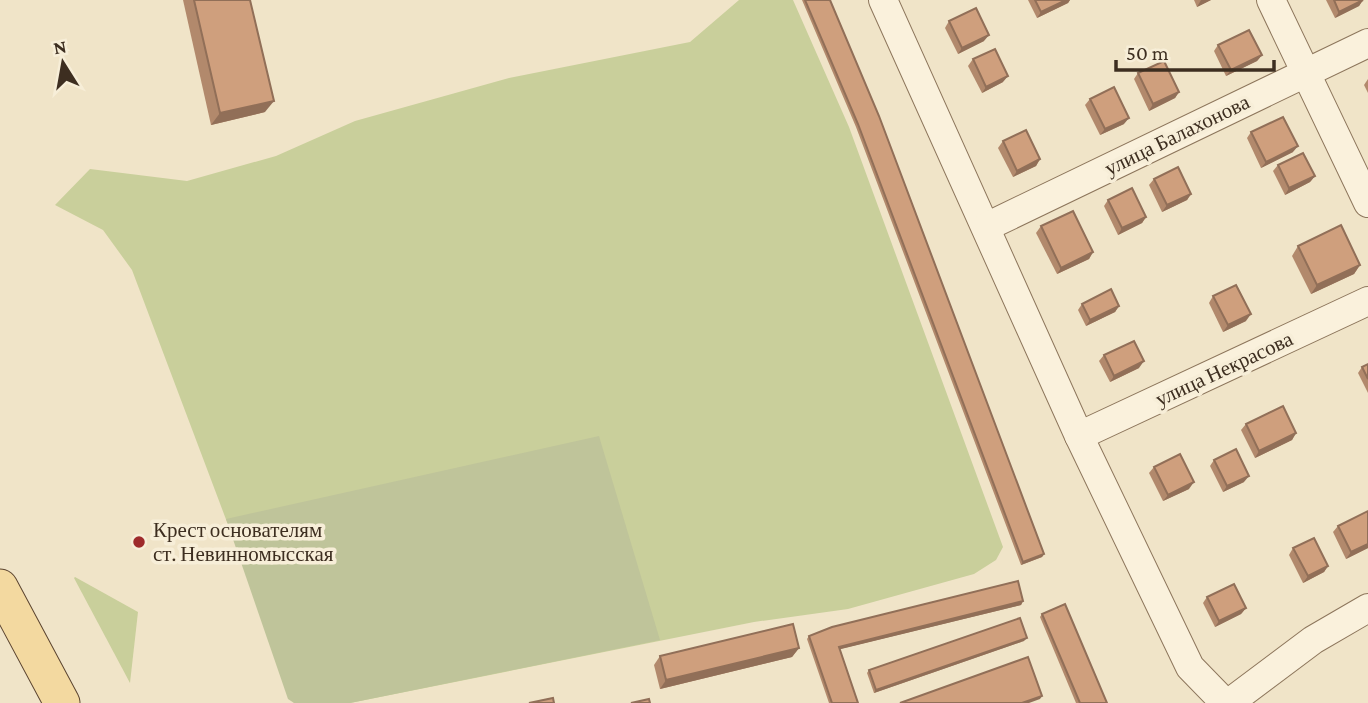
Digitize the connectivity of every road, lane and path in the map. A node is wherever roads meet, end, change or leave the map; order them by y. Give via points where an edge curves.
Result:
1 (1271, 0) edge
2 (890, 2) edge
3 (1368, 43) edge
4 (1305, 73) junction
5 (1368, 203) edge
6 (986, 227) junction
7 (1368, 301) edge
8 (1079, 436) junction
9 (0, 587) edge
10 (1368, 608) edge
11 (62, 703) edge
12 (1227, 703) edge

1 - 4 street
2 - 6 street
3 - 4 street, улица Балахонова
4 - 5 street
4 - 6 street, улица Балахонова
6 - 8 street
7 - 8 street, улица Некрасова
8 - 12 street via 1191,667
9 - 11 main road
10 - 12 street via 1314,640

